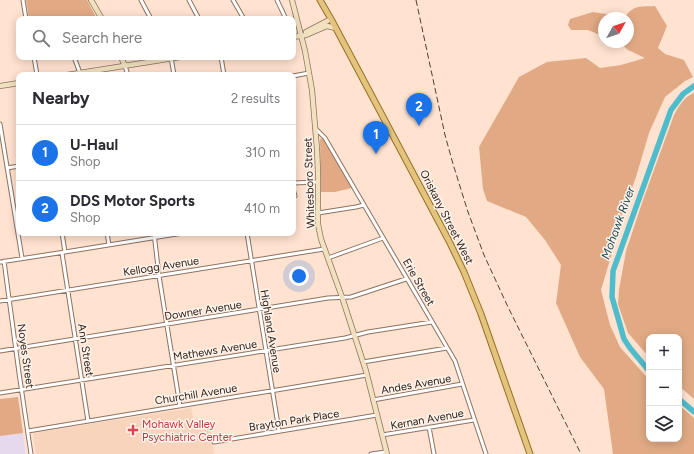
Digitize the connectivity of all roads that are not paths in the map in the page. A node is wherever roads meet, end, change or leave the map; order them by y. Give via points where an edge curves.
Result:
1 (23, 0) edge
2 (91, 0) edge
3 (141, 0) edge
4 (189, 0) edge
5 (233, 0) edge
6 (277, 0) edge
7 (292, 0) edge
8 (320, 0) edge
9 (26, 16) edge
10 (100, 16) edge
11 (149, 16) edge
12 (197, 16) edge
13 (242, 16) edge
14 (285, 16) edge
15 (331, 19) junction
16 (336, 28) junction
17 (296, 36) edge
18 (301, 36) junction
19 (34, 60) edge
20 (75, 60) edge
21 (123, 60) edge
22 (160, 60) edge
23 (171, 60) edge
24 (222, 60) edge
25 (125, 66) junction
26 (36, 72) edge
27 (79, 72) edge
28 (91, 72) edge
29 (127, 72) edge
30 (173, 72) edge
31 (224, 72) edge
32 (309, 74) junction
33 (296, 76) edge
34 (16, 83) edge
35 (0, 86) edge
36 (0, 124) edge
37 (316, 129) junction
38 (16, 166) edge
39 (7, 168) junction
40 (318, 182) junction
41 (296, 183) edge
42 (364, 204) junction
43 (318, 212) junction
44 (16, 222) edge
45 (18, 236) edge
46 (62, 236) edge
47 (108, 236) edge
48 (166, 236) edge
49 (247, 236) edge
50 (154, 238) junction
51 (383, 238) junction
52 (109, 245) junction
53 (324, 249) junction
54 (64, 252) junction
55 (22, 258) junction
56 (328, 258) junction
57 (2, 261) edge
58 (251, 261) junction
59 (159, 276) junction
60 (406, 279) junction
61 (67, 290) junction
62 (342, 297) junction
63 (9, 300) junction
64 (0, 301) edge
65 (259, 310) junction
66 (432, 322) junction
67 (167, 325) junction
68 (355, 335) junction
69 (76, 339) junction
70 (447, 348) junction
71 (16, 349) junction
72 (0, 351) edge
73 (266, 351) junction
74 (363, 362) junction
75 (174, 366) junction
76 (367, 375) junction
77 (82, 380) junction
78 (462, 384) junction
79 (22, 390) junction
80 (272, 391) junction
81 (0, 394) edge
82 (373, 400) junction
83 (180, 406) junction
84 (377, 415) junction
85 (474, 420) junction
86 (88, 421) junction
87 (430, 427) junction
88 (28, 431) junction
89 (279, 431) junction
90 (382, 435) junction
91 (214, 442) dead end
92 (387, 453) edge
93 (31, 454) edge
94 (371, 454) edge
95 (434, 454) edge
96 (486, 454) edge
97 (530, 454) edge

1 - 9 street
2 - 10 street
3 - 11 street
4 - 12 street
5 - 13 street
6 - 14 street
7 - 18 street, Whitesboro Street
8 - 15 main road, Oriskany Street West
15 - 16 main road, Oriskany Street West
15 - 18 street
16 - 18 street via 327,26
16 - 97 main road, Oriskany Street West via 464,272
17 - 18 street
18 - 32 street, Whitesboro Street
19 - 26 street
20 - 27 street
21 - 25 street
22 - 25 street
23 - 30 street
24 - 31 street
25 - 28 street
25 - 29 street
32 - 33 street
32 - 37 street, Whitesboro Street
34 - 35 street
36 - 39 street
37 - 40 street, Whitesboro Street
37 - 42 street, Erie Street via 325,138
38 - 39 street
39 - 44 street
40 - 41 street
40 - 43 street, Whitesboro Street
42 - 43 street
42 - 51 street, Erie Street
43 - 53 street, Whitesboro Street
45 - 55 street
46 - 54 street, Ann Street
47 - 52 street
48 - 50 street
49 - 58 street, Highland Avenue
50 - 52 street
50 - 59 street
51 - 56 street
51 - 60 street, Erie Street
52 - 54 street
53 - 56 street, Whitesboro Street
53 - 58 street, Kellogg Avenue
54 - 55 street
54 - 61 street, Ann Street
55 - 57 street
56 - 62 street, Whitesboro Street
57 - 63 street, Noyes Street
58 - 59 street, Kellogg Avenue
58 - 65 street, Highland Avenue
59 - 61 street, Kellogg Avenue
59 - 67 street
60 - 62 street, Downer Avenue via 351,297
60 - 66 street, Erie Street
61 - 63 street, Kellogg Avenue
61 - 69 street, Ann Street
62 - 65 street, Downer Avenue
62 - 68 street, Whitesboro Street
63 - 64 street, Kellogg Avenue
63 - 71 street, Noyes Street
65 - 67 street, Downer Avenue
65 - 73 street, Highland Avenue
66 - 68 street, Mathews Avenue
66 - 70 street, Erie Street
67 - 69 street, Downer Avenue
67 - 75 street
68 - 73 street, Mathews Avenue
68 - 74 street, Whitesboro Street
69 - 71 street, Downer Avenue
69 - 77 street, Ann Street
70 - 74 street
70 - 78 street, Erie Street via 455,361
71 - 72 street, Downer Avenue
71 - 79 street, Noyes Street
73 - 75 street, Mathews Avenue
73 - 80 street, Highland Avenue
74 - 76 street, Whitesboro Street
75 - 77 street, Mathews Avenue
75 - 83 street
76 - 80 street, Churchill Avenue
76 - 82 street, Whitesboro Street
77 - 79 street, Mathews Avenue
77 - 86 street, Ann Street
78 - 82 street, Andes Avenue
78 - 85 street, Erie Street
79 - 81 street, Mathews Avenue
79 - 88 street, Noyes Street
80 - 83 street, Churchill Avenue
80 - 89 street, Highland Avenue
82 - 84 street, Whitesboro Street
83 - 86 street, Churchill Avenue
84 - 89 street, Brayton Park Place
84 - 90 street, Whitesboro Street
85 - 87 street, Kernan Avenue
85 - 96 street, Erie Street
86 - 88 street, Churchill Avenue
87 - 90 street, Kernan Avenue
87 - 95 street
88 - 93 street, Noyes Street
89 - 91 street, Brayton Park Place
90 - 92 street, Whitesboro Street
92 - 94 street

